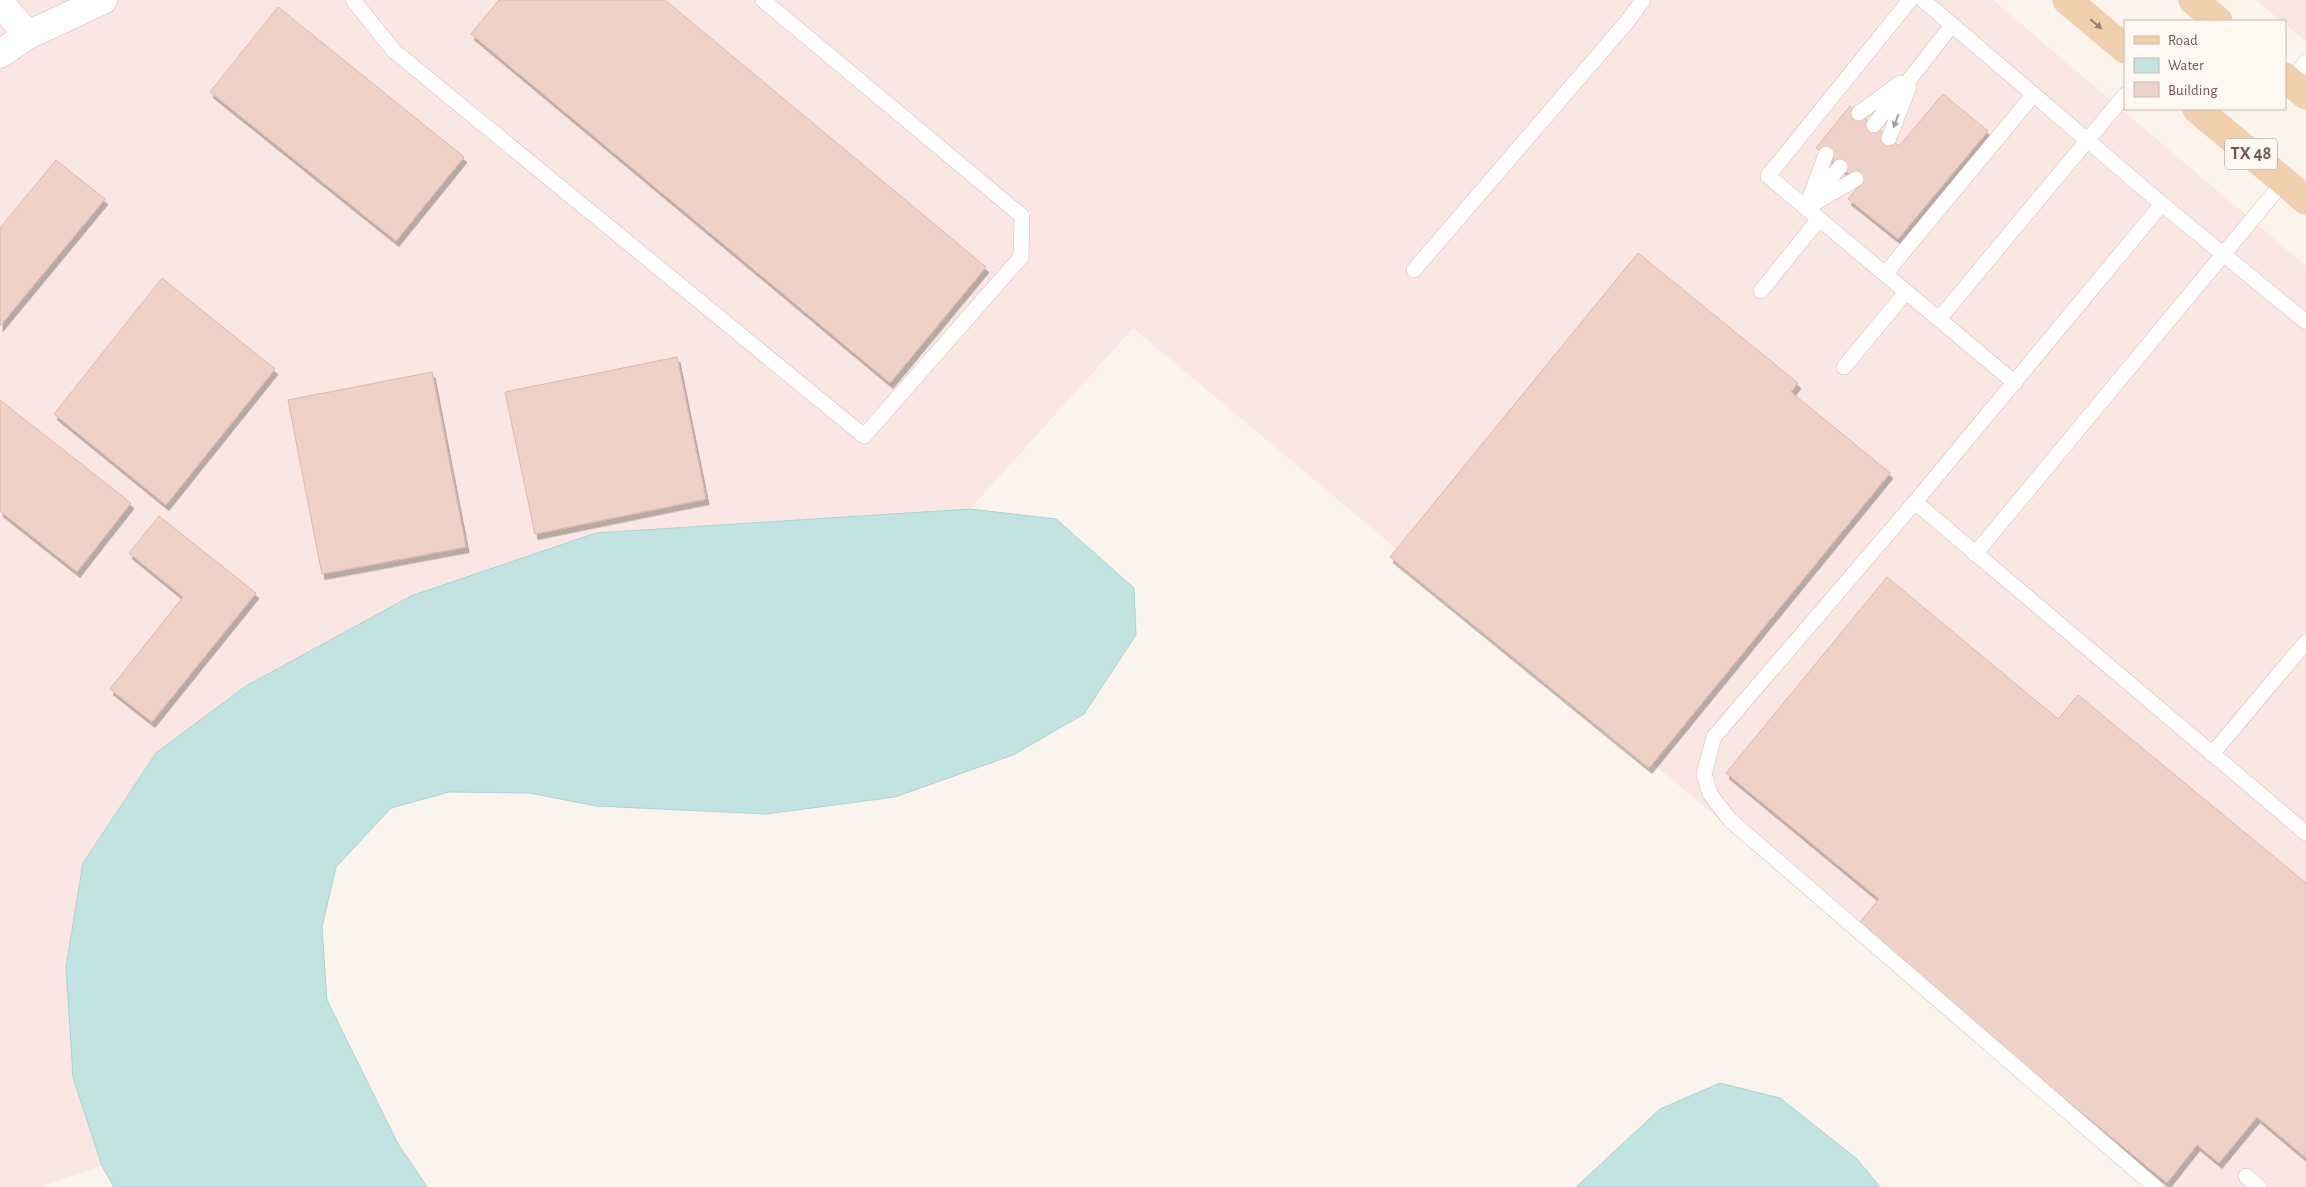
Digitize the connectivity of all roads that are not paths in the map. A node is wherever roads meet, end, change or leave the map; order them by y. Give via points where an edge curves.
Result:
1 (103, 0) edge
2 (353, 0) edge
3 (763, 0) edge
4 (1910, 0) edge
5 (1923, 0) edge
6 (2067, 0) edge
7 (2193, 0) edge
8 (1641, 1) edge
9 (0, 3) edge
10 (2217, 20) edge
11 (1952, 25) junction
12 (28, 35) junction
13 (2124, 48) edge
14 (0, 54) edge
15 (1915, 71) junction
16 (2034, 94) junction
17 (2124, 95) edge
18 (2198, 110) edge
19 (1859, 113) dead end
20 (1874, 125) dead end
21 (1890, 138) dead end
22 (2086, 139) junction
23 (1826, 154) dead end
24 (1840, 167) dead end
25 (1856, 179) dead end
26 (2284, 181) junction
27 (2306, 200) edge
28 (2162, 204) junction
29 (1806, 208) junction
30 (1819, 220) junction
31 (2224, 253) junction
32 (1414, 270) dead end
33 (1885, 274) junction
34 (1761, 291) dead end
35 (1906, 292) junction
36 (1939, 319) junction
37 (2306, 322) edge
38 (1844, 367) dead end
39 (2015, 383) junction
40 (1915, 502) junction
41 (1975, 554) junction
42 (2306, 642) edge
43 (2212, 754) junction
44 (2306, 833) edge
45 (2246, 1176) dead end
46 (2155, 1187) edge
47 (2259, 1187) edge

1 - 12 street
2 - 3 lane via 394,51 864,436 1021,257 1022,216
4 - 29 lane via 1768,176
5 - 11 lane
6 -> 13 main road
7 - 10 main road
8 - 32 lane via 1626,23
9 - 12 street
11 - 15 lane
11 - 16 lane
12 - 14 street
15 - 19 lane
15 - 20 lane
15 -> 21 lane
16 - 22 lane
16 - 33 lane
17 - 22 lane
18 - 26 main road, TX 48
22 - 28 lane
22 - 36 lane
23 - 29 lane
24 - 29 lane
25 - 29 lane
26 - 27 main road, TX 48
26 - 31 lane
28 - 31 lane
28 - 39 lane
29 - 30 lane
30 - 33 lane
30 - 34 lane
31 - 37 lane
31 - 41 lane
33 - 35 lane
35 - 36 lane
35 - 38 lane
36 - 39 lane
39 - 40 lane
40 - 41 lane
40 - 46 lane via 1714,737 1704,774 1710,794 1730,820
41 - 43 lane
42 - 43 lane
43 - 44 lane
45 - 47 lane

